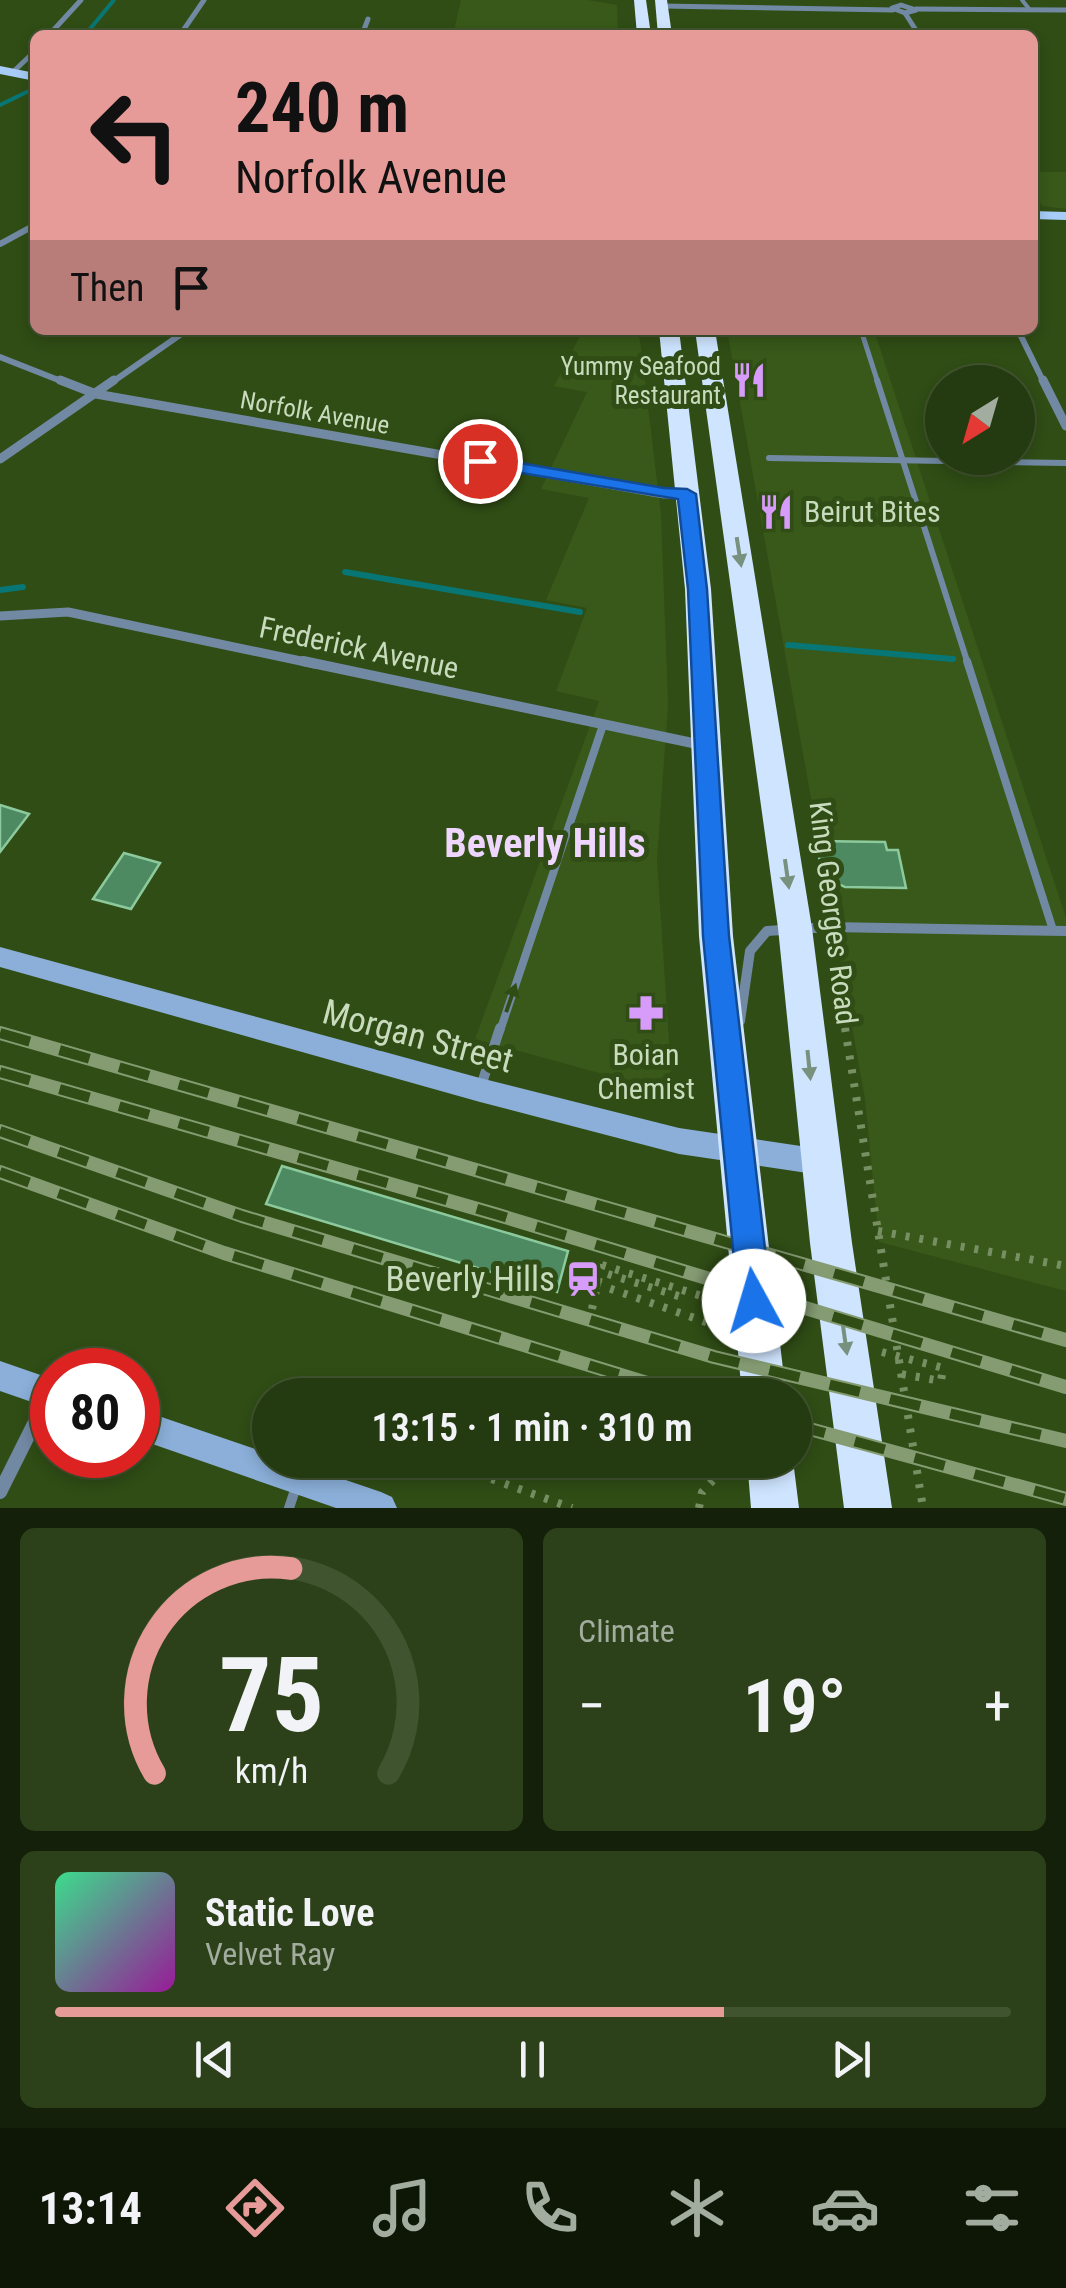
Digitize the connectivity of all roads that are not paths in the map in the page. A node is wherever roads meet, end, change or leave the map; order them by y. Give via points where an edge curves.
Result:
1 (81, 0) edge
2 (204, 0) edge
3 (640, 0) edge
4 (1022, 0) edge
5 (899, 2) edge
6 (662, 3) edge
7 (916, 8) junction
8 (893, 10) junction
9 (1030, 10) junction
10 (1066, 10) edge
11 (905, 12) junction
12 (368, 19) dead end
13 (54, 30) edge
14 (183, 30) edge
15 (364, 30) edge
16 (643, 30) edge
17 (665, 30) edge
18 (916, 30) edge
19 (30, 55) edge
20 (3, 75) edge
21 (30, 76) edge
22 (1038, 218) edge
23 (1066, 219) edge
24 (30, 228) edge
25 (0, 244) edge
26 (181, 335) edge
27 (669, 335) edge
28 (706, 335) edge
29 (863, 335) edge
30 (1020, 335) edge
31 (0, 357) edge
32 (96, 394) junction
33 (1066, 426) edge
34 (769, 458) dead end
35 (0, 459) edge
36 (904, 461) junction
37 (1066, 463) edge
38 (687, 494) junction
39 (0, 616) edge
40 (603, 725) junction
41 (708, 746) junction
42 (795, 928) junction
43 (1060, 931) edge
44 (0, 957) edge
45 (734, 1087) junction
46 (480, 1090) junction
47 (738, 1150) junction
48 (822, 1162) junction
49 (0, 1376) edge
50 (762, 1378) edge
51 (30, 1387) edge
52 (30, 1434) edge
53 (160, 1434) edge
54 (759, 1478) edge
55 (0, 1492) edge
56 (294, 1494) edge
57 (380, 1508) edge
58 (775, 1508) edge
59 (868, 1508) edge

1 - 13 street
2 - 14 street
3 - 16 highway
4 - 9 lane
5 - 7 street
5 - 8 street
6 - 8 street
6 - 17 highway
7 - 9 street
7 - 11 street
8 - 11 street
9 - 10 street
11 - 18 street
12 - 15 street
19 - 20 street
20 - 21 main road
22 - 23 main road
24 - 25 street
26 - 32 street
27 - 38 highway
28 -> 42 highway, King Georges Road
29 - 36 lane
30 - 33 street
31 - 32 street, Norfolk Avenue
32 - 35 street
32 - 38 street, Norfolk Avenue
34 - 36 lane
36 - 37 lane
36 - 43 lane
38 - 41 highway
39 - 40 street, Frederick Avenue via 68,612
40 - 41 street, Frederick Avenue
46 -> 40 lane
41 - 45 highway via 716,936
42 - 43 street
42 - 45 street via 767,931 750,950
42 -> 48 highway, King Georges Road
44 - 46 street, Morgan Street
45 - 47 highway
46 - 47 street, Morgan Street
47 - 48 street, Morgan Street
47 - 50 highway
48 -> 59 highway, King Georges Road
49 - 51 street
52 - 55 street
53 - 56 street
54 - 58 highway
56 - 57 street

